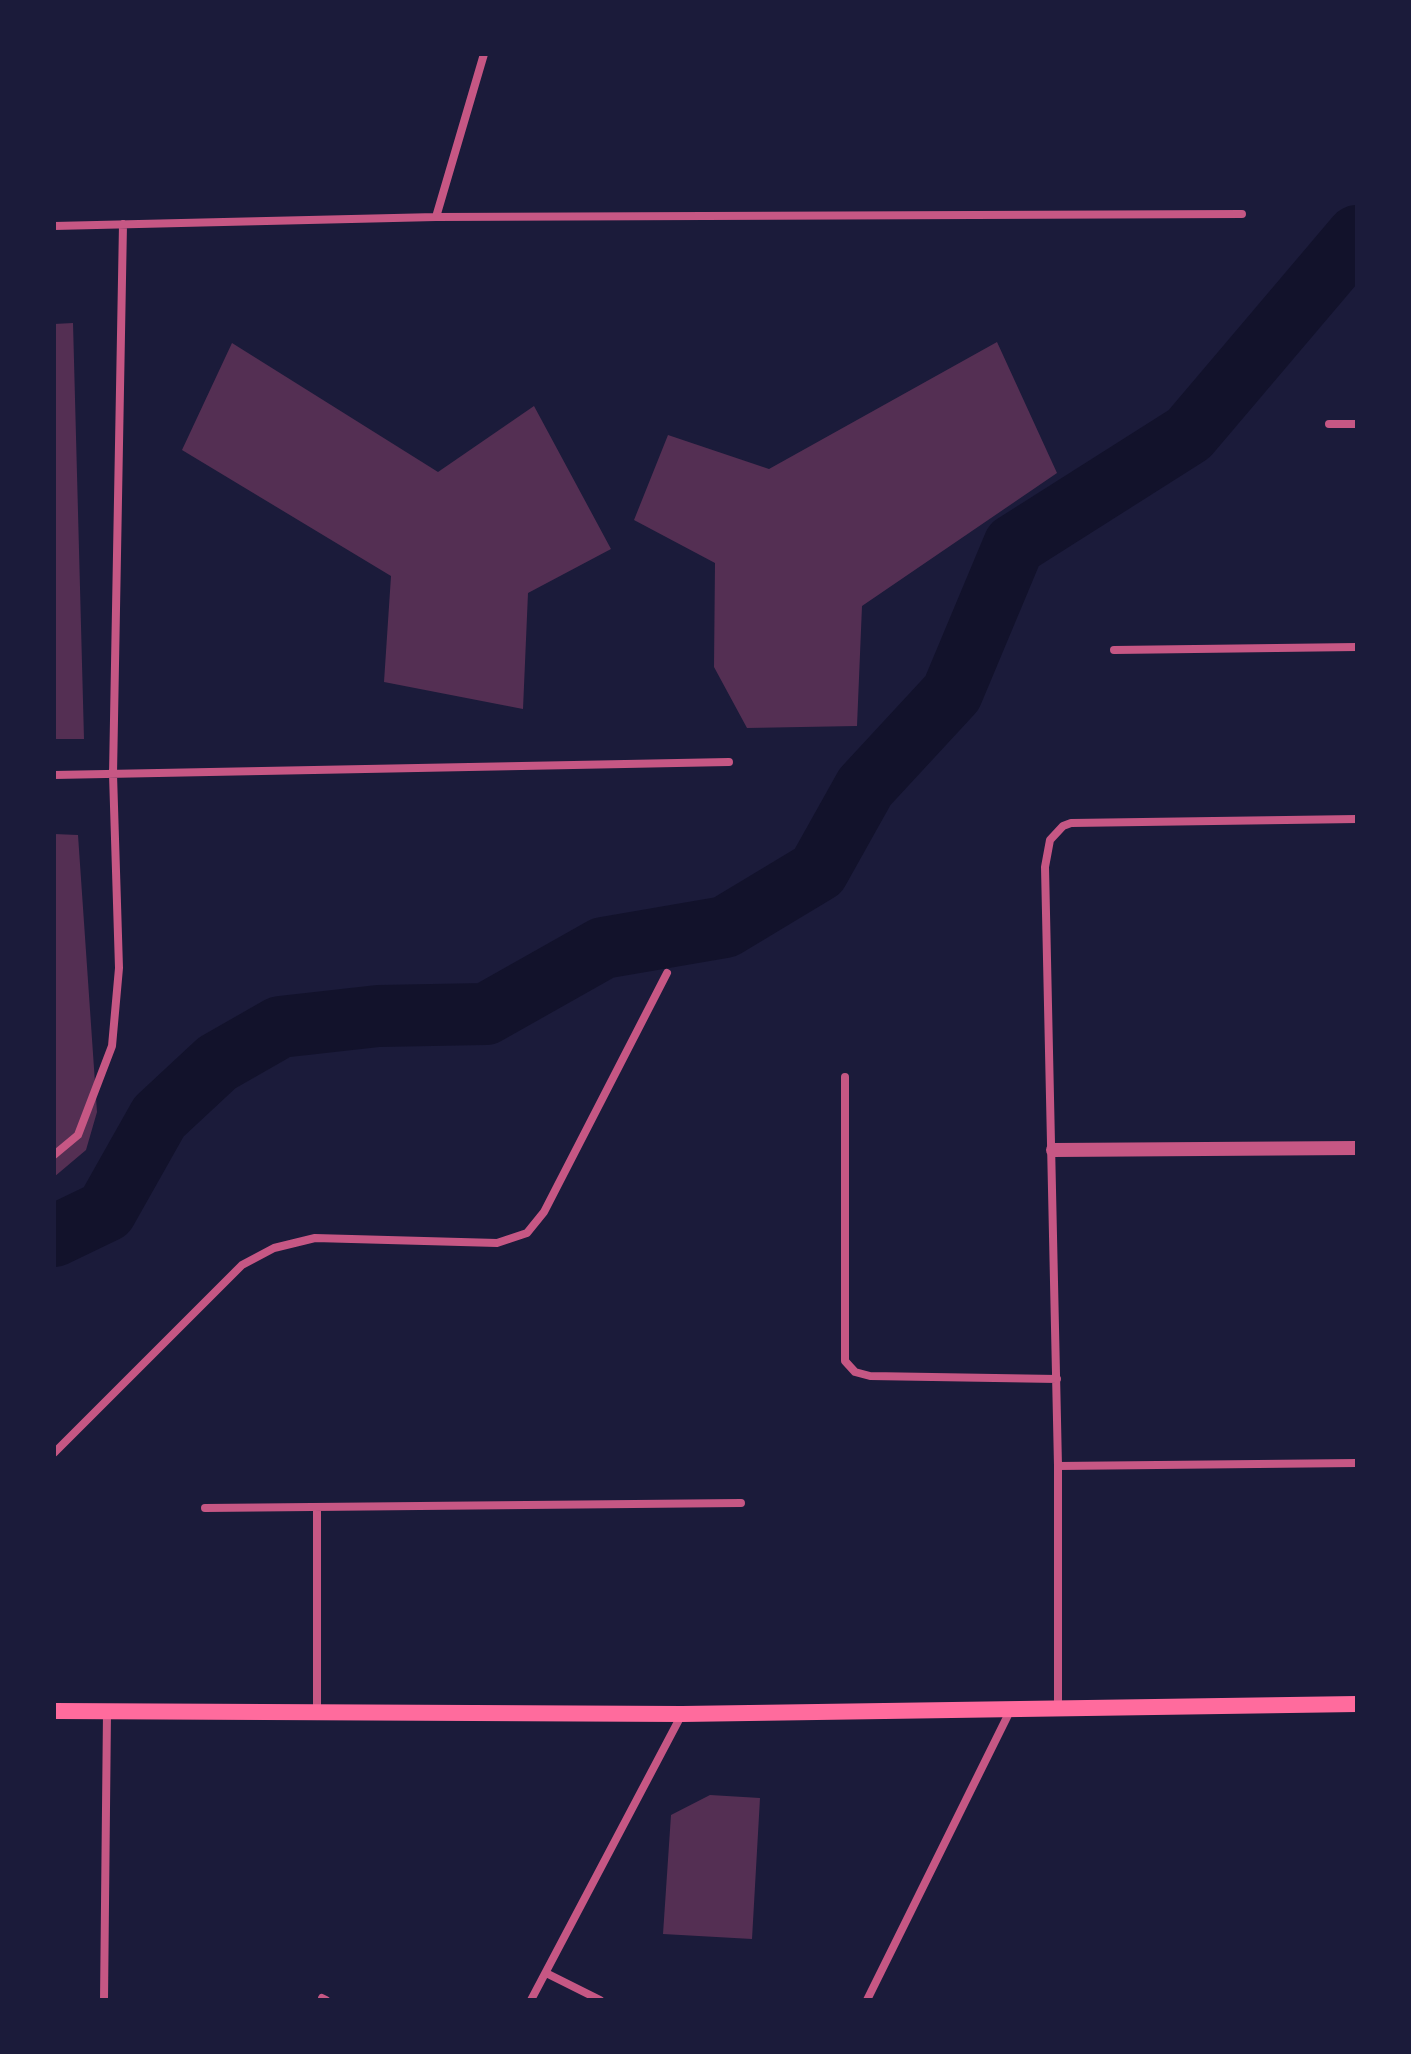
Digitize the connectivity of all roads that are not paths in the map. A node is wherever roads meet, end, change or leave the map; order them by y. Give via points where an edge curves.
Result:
1 (484, 54) edge
2 (1242, 214) dead end
3 (436, 217) junction
4 (123, 224) junction
5 (54, 226) edge
6 (1329, 424) dead end
7 (1357, 424) edge
8 (1357, 647) edge
9 (1114, 650) dead end
10 (729, 762) dead end
11 (113, 774) junction
12 (54, 775) edge
13 (1357, 819) edge
14 (667, 973) dead end
15 (845, 1077) dead end
16 (1357, 1148) edge
17 (1053, 1150) junction
18 (54, 1155) edge
19 (1057, 1379) junction
20 (54, 1453) edge
21 (1357, 1463) edge
22 (1058, 1466) junction
23 (741, 1503) dead end
24 (317, 1507) junction
25 (205, 1508) dead end
26 (1357, 1704) edge
27 (1058, 1707) junction
28 (54, 1711) edge
29 (1010, 1711) junction
30 (107, 1712) junction
31 (317, 1712) junction
32 (682, 1714) junction
33 (546, 1973) junction
34 (104, 2000) edge
35 (531, 2000) edge
36 (600, 2000) edge
37 (867, 2000) edge

1 - 3 street
2 - 3 street
3 - 4 street
4 - 5 street
4 - 11 street
6 - 7 street
8 - 9 street
10 - 11 street
11 - 12 street
11 - 18 street via 119,968 112,1046 78,1135
13 - 17 street via 1071,823 1055,832 1045,867
14 - 20 street via 544,1212 527,1233 497,1243 315,1238 274,1248 242,1265
15 - 19 street via 845,1361 855,1372 870,1376
16 - 17 street
17 - 19 street
19 - 22 street
21 - 22 street
22 - 27 street
23 - 24 street
24 - 25 street
24 - 31 street
26 - 27 main road
27 - 29 main road
28 - 30 main road
29 - 32 main road
29 - 37 street
30 - 31 main road
30 - 34 street
31 - 32 main road
32 - 33 street
33 - 35 street
33 - 36 street

